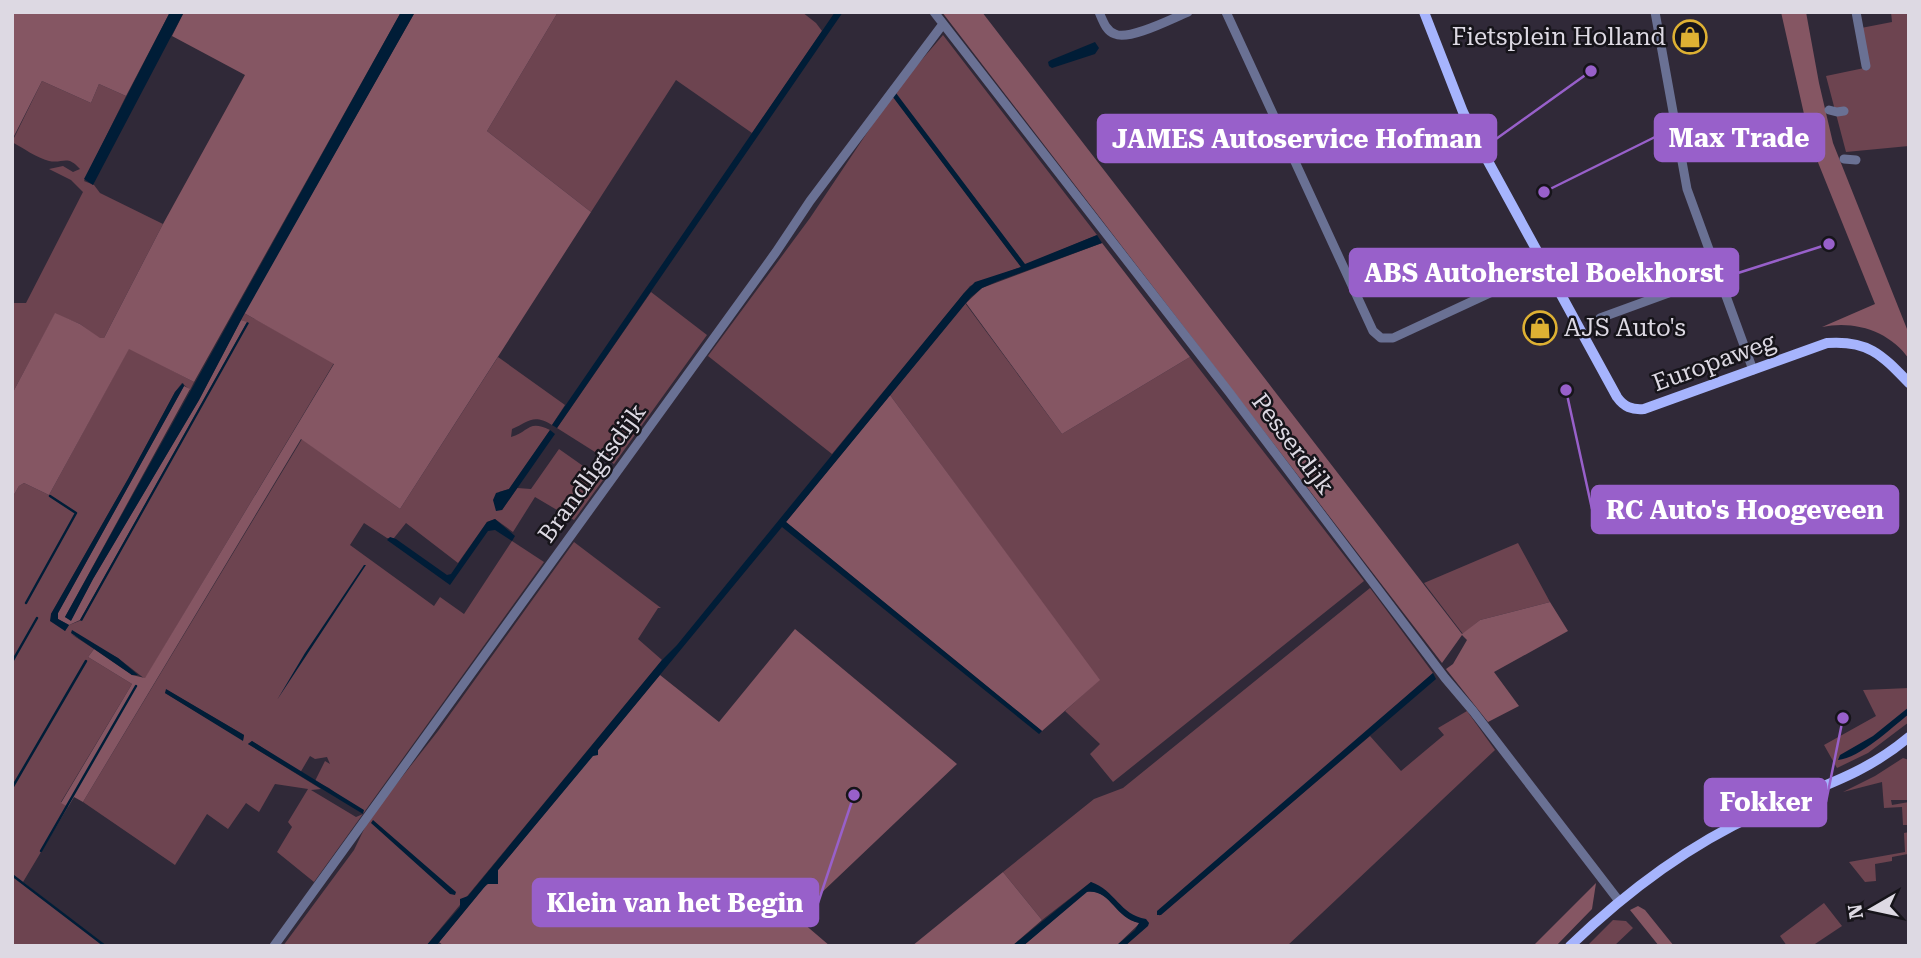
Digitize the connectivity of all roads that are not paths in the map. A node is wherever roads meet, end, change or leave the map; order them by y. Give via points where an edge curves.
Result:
1 (934, 12) edge
2 (1099, 12) edge
3 (1188, 12) edge
4 (1226, 12) edge
5 (1424, 12) edge
6 (1655, 12) edge
7 (1856, 12) edge
8 (943, 24) junction
9 (1867, 66) dead end
10 (1829, 110) dead end
11 (1844, 111) dead end
12 (1844, 159) dead end
13 (1856, 160) dead end
14 (1546, 267) junction
15 (1717, 275) junction
16 (1600, 318) dead end
17 (1753, 370) junction
18 (1909, 383) edge
19 (1909, 737) edge
20 (1619, 901) junction
21 (274, 946) edge
22 (1570, 946) edge

1 - 8 street, Pesserdijk
2 - 3 street via 1108,30 1129,36
4 - 14 street via 1373,331 1381,338 1393,338
5 - 14 main road, Europaweg via 1463,112
6 - 15 street via 1687,189
7 - 9 street
8 - 20 street, Pesserdijk
8 - 21 street, Brandligtsdijk via 810,201
10 - 11 street
12 - 13 street
14 - 17 main road, Europaweg via 1617,397 1630,408 1651,407
15 - 16 street
15 - 17 street
17 - 18 main road, Europaweg via 1827,343 1849,342 1876,351
19 - 20 main road via 1872,765 1704,841
20 - 22 main road

